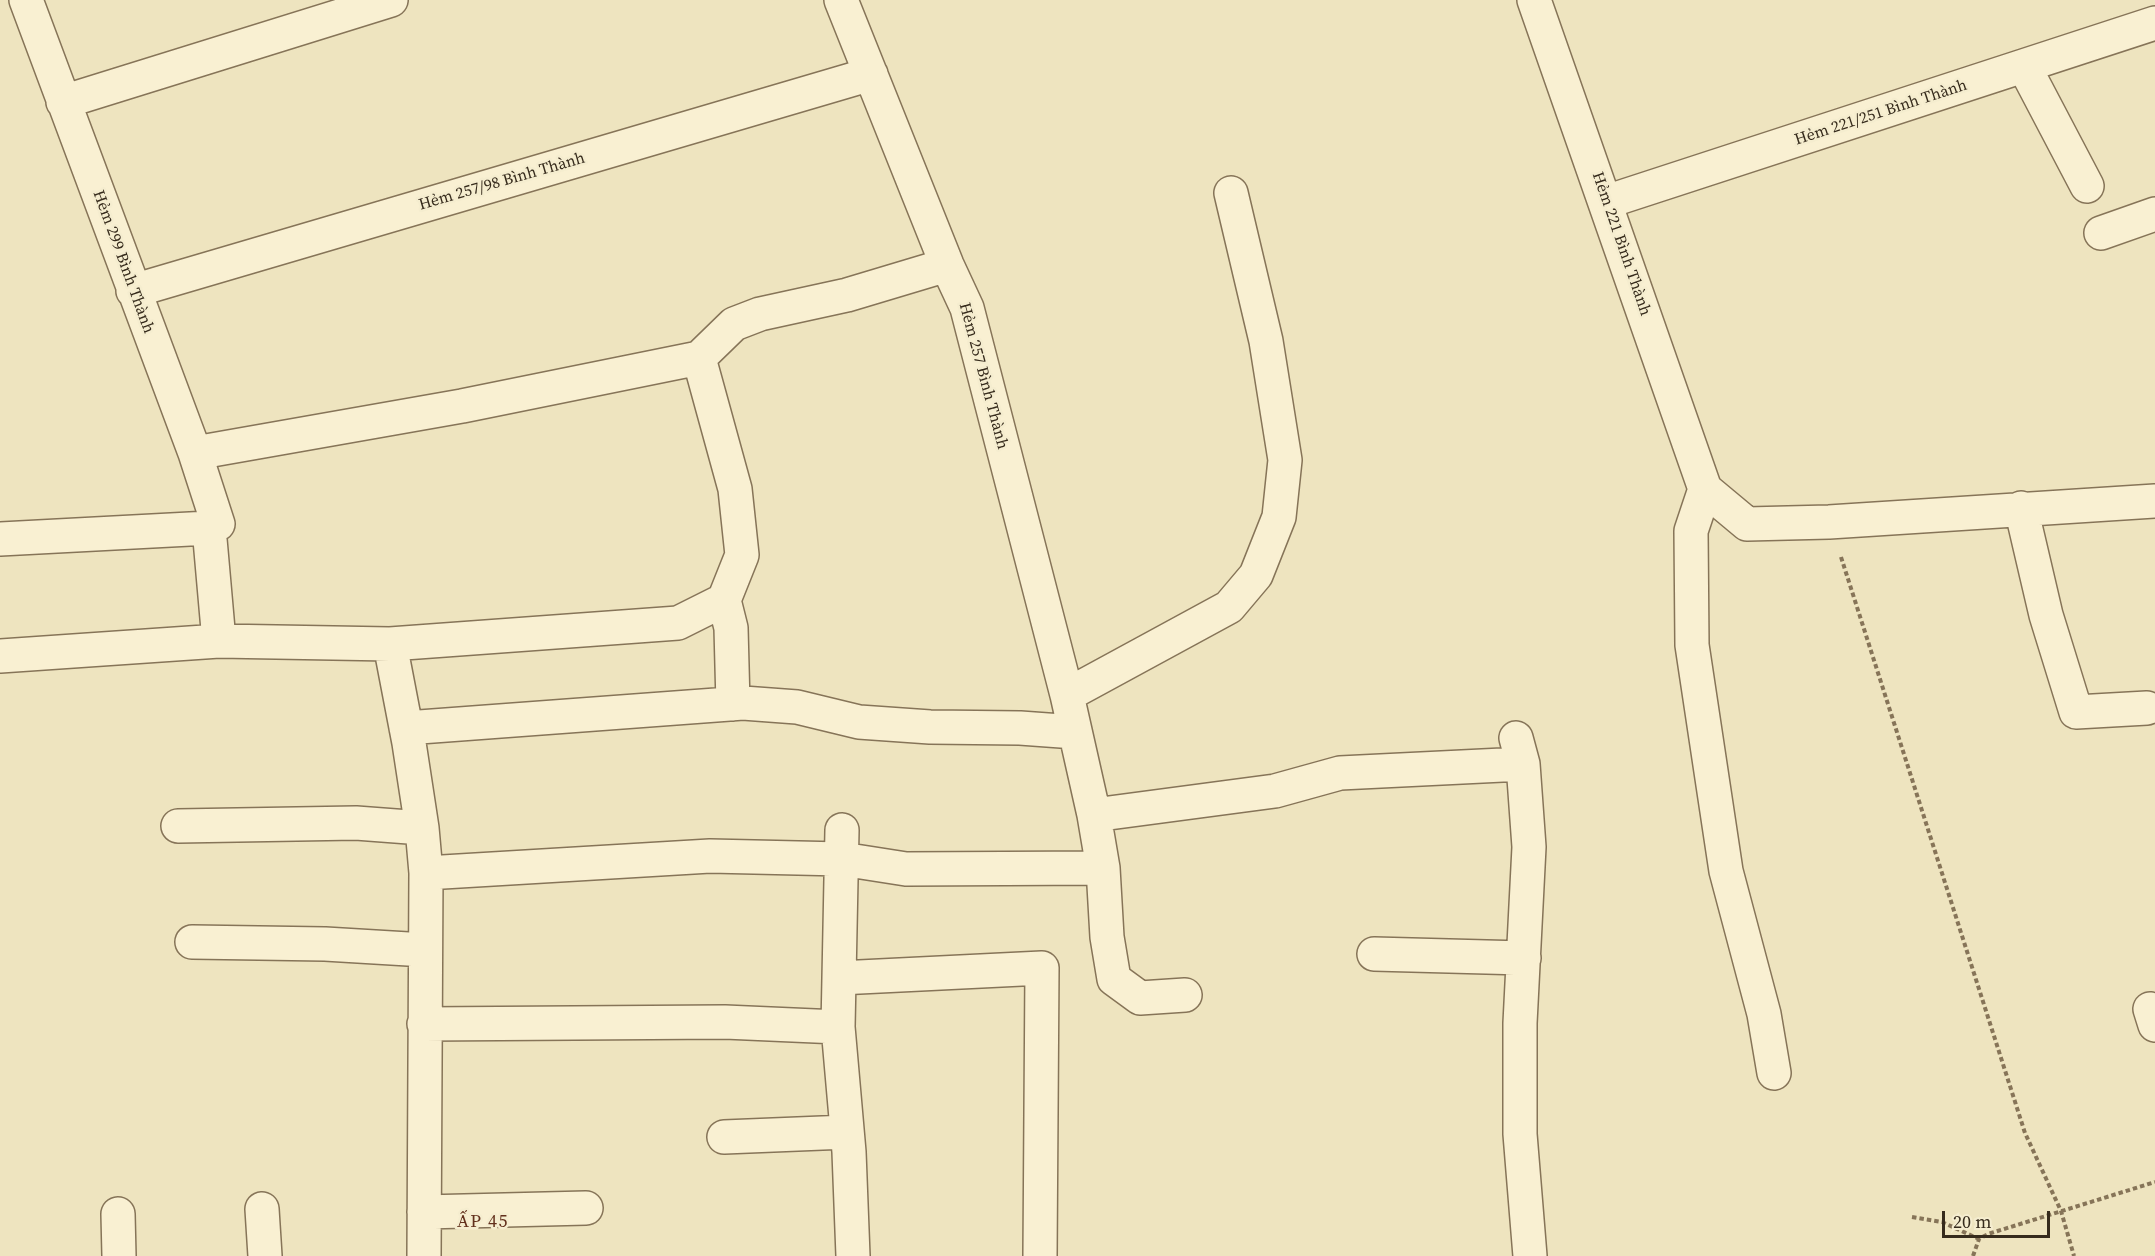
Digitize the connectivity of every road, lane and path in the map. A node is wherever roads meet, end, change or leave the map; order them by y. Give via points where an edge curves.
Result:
1 (26, 0) edge
2 (391, 0) edge
3 (840, 0) edge
4 (1540, 2) edge
5 (2155, 23) edge
6 (2024, 66) junction
7 (871, 74) junction
8 (63, 102) junction
9 (2087, 186) dead end
10 (1231, 193) dead end
11 (1606, 202) junction
12 (2155, 214) edge
13 (2101, 233) dead end
14 (947, 265) junction
15 (133, 291) junction
16 (699, 358) junction
17 (195, 453) junction
18 (1706, 489) junction
19 (2155, 501) edge
20 (2021, 508) junction
21 (1830, 522) junction
22 (214, 526) junction
23 (0, 538) edge
24 (724, 600) junction
25 (219, 640) junction
26 (390, 644) junction
27 (0, 656) edge
28 (1067, 695) junction
29 (733, 704) junction
30 (2147, 708) dead end
31 (406, 728) junction
32 (1075, 732) junction
33 (1094, 815) junction
34 (178, 826) dead end
35 (422, 828) junction
36 (842, 845) junction
37 (1103, 868) junction
38 (426, 873) junction
39 (192, 942) dead end
40 (426, 950) junction
41 (1374, 954) dead end
42 (1524, 958) junction
43 (839, 978) junction
44 (1185, 995) dead end
45 (424, 1024) junction
46 (838, 1028) junction
47 (1774, 1073) dead end
48 (847, 1132) junction
49 (724, 1137) dead end
50 (2155, 1182) edge
51 (586, 1208) dead end
52 (262, 1209) dead end
53 (2061, 1210) junction
54 (424, 1212) junction
55 (118, 1214) dead end
56 (1912, 1217) dead end
57 (1979, 1239) junction
58 (119, 1256) edge
59 (265, 1256) edge
60 (424, 1256) edge
61 (853, 1256) edge
62 (1040, 1256) edge
63 (1530, 1256) edge
64 (1973, 1256) edge
65 (2074, 1256) edge

1 - 8 street, Hẻm 299 Bình Thành
2 - 8 street
3 - 7 street, Hẻm 257 Bình Thành
4 - 11 street, Hẻm 221 Bình Thành
5 - 6 street, Hẻm 221/251 Bình Thành
6 - 9 street
6 - 11 street, Hẻm 221/251 Bình Thành
7 - 14 street, Hẻm 257 Bình Thành
7 - 15 street, Hẻm 257/98 Bình Thành
8 - 15 street, Hẻm 299 Bình Thành
10 - 28 street via 1266,341 1285,460 1279,518 1256,575 1229,607
11 - 18 street, Hẻm 221 Bình Thành
12 - 13 street
14 - 16 street via 847,295 751,317 734,324
14 - 28 street, Hẻm 257 Bình Thành via 967,308
15 - 17 street, Hẻm 299 Bình Thành
16 - 17 street via 462,406
16 - 24 street via 735,489 742,555
17 - 22 street, Hẻm 299 Bình Thành
18 - 21 street via 1747,524
18 - 47 street via 1691,531 1692,645 1726,871 1764,1014
19 - 20 street
20 - 21 street
20 - 30 street via 2046,615 2076,712
21 - 53 path via 2025,1133
22 - 23 street via 92,536
22 - 25 street, Hẻm 299 Bình Thành
24 - 26 street via 678,623
24 - 29 street via 731,628
25 - 26 street
25 - 27 street
26 - 31 street
28 - 32 street, Hẻm 257 Bình Thành
29 - 31 street
29 - 32 street via 797,707 859,722 930,728
31 - 35 street
32 - 33 street, Hẻm 257 Bình Thành
33 - 37 street, Hẻm 257 Bình Thành
33 - 42 street via 1275,791 1340,773 1519,751 1529,847
34 - 35 street via 356,823
35 - 38 street
36 - 37 street via 906,868
36 - 38 street
36 - 43 street
37 - 44 street, Hẻm 257 Bình Thành via 1114,979 1140,998
38 - 40 street
39 - 40 street
40 - 45 street
41 - 42 street
42 - 63 street via 1520,1134
43 - 46 street
43 - 62 street via 1042,968
45 - 46 street via 724,1022
45 - 54 street
46 - 48 street
48 - 49 street
48 - 61 street
50 - 53 path
51 - 54 street
52 - 59 street
53 - 57 path
53 - 65 path
54 - 60 street
55 - 58 street
56 - 57 path via 1942,1222
57 - 64 path

